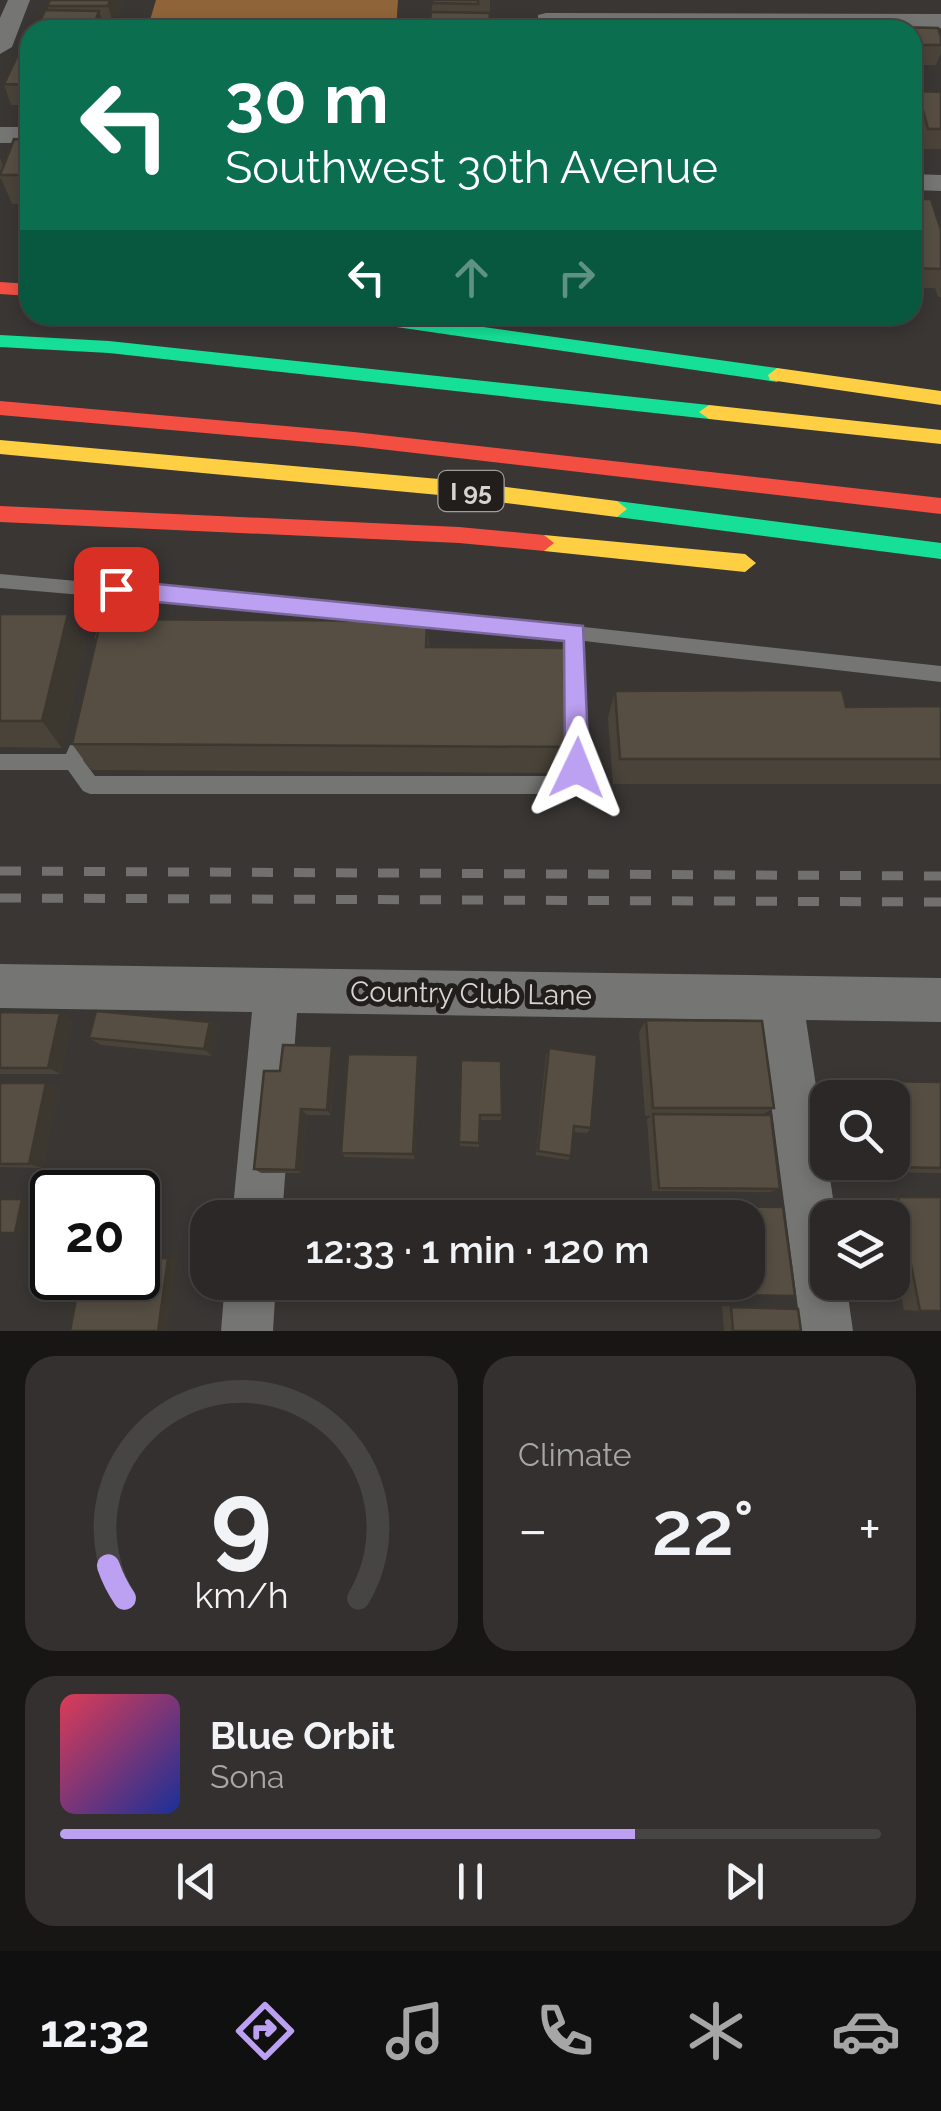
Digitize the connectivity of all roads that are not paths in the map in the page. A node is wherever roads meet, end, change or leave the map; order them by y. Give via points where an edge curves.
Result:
1 (19, 0) edge
2 (546, 16) edge
3 (862, 20) edge
4 (0, 47) edge
5 (426, 325) edge
6 (0, 341) edge
7 (941, 398) edge
8 (0, 408) edge
9 (941, 437) edge
10 (0, 447) edge
11 (941, 506) edge
12 (0, 514) edge
13 (941, 552) edge
14 (768, 565) dead end
15 (0, 581) edge
16 (116, 589) junction
17 (575, 633) junction
18 (97, 666) edge
19 (941, 674) edge
20 (83, 724) edge
21 (0, 762) edge
22 (73, 762) junction
23 (0, 986) edge
24 (277, 989) junction
25 (780, 1000) junction
26 (941, 1000) edge
27 (259, 1200) edge
28 (250, 1300) edge
29 (247, 1331) edge
30 (827, 1331) edge

1 - 4 street
2 - 3 street
5 - 7 highway
6 - 9 highway
8 - 11 highway
10 - 13 highway, I 95 via 450,488
12 - 14 highway via 460,535
15 - 16 lane
16 - 17 lane
16 - 18 lane
17 - 19 lane
17 - 22 lane via 580,753 577,768 554,786 90,785
20 - 22 lane
21 - 22 lane
23 - 24 street, Country Club Lane
24 - 25 street, Country Club Lane
24 - 27 street
25 - 26 street, Country Club Lane
25 - 30 street
28 - 29 street

